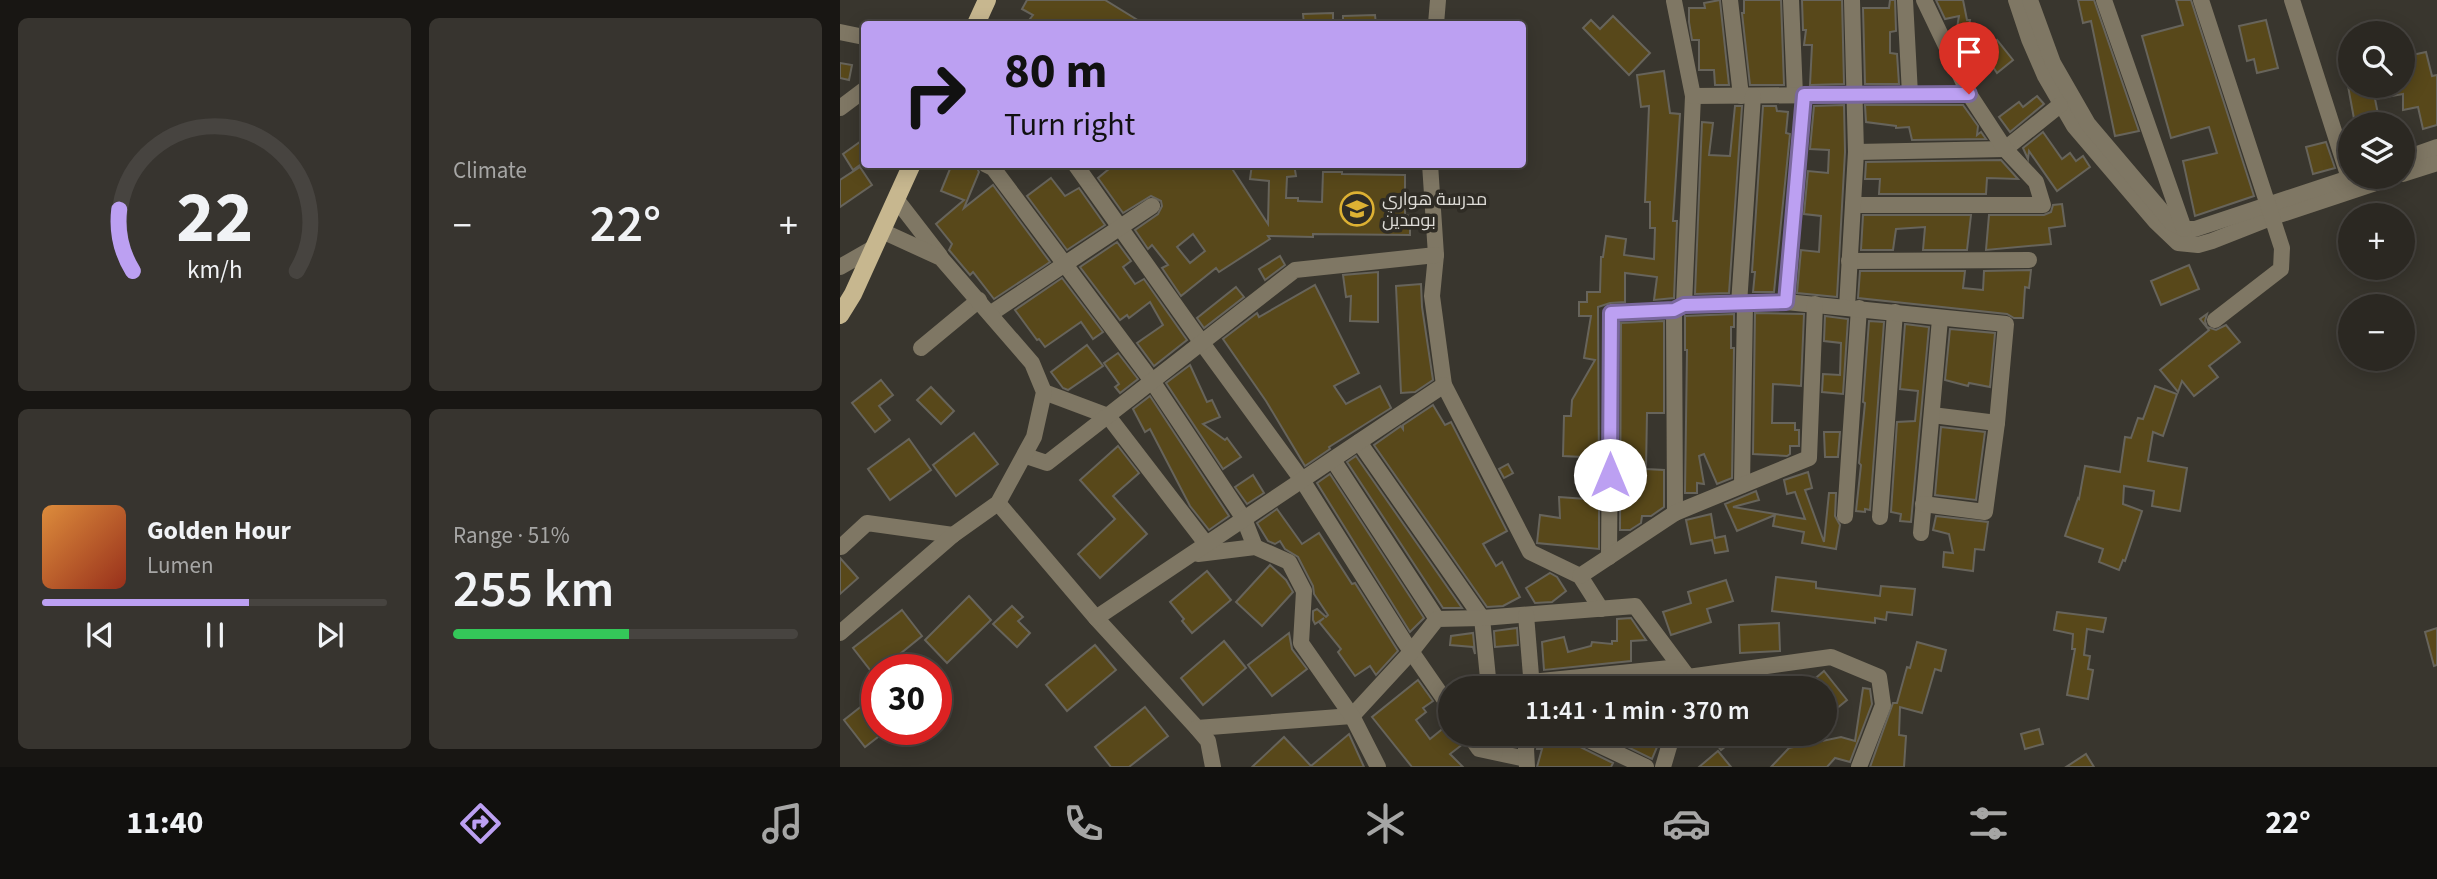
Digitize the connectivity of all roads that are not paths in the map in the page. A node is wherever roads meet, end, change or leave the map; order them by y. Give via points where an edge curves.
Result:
1 (987, 0) edge
2 (1438, 0) edge
3 (1730, 0) edge
4 (1791, 0) edge
5 (1852, 0) edge
6 (1905, 0) edge
7 (1924, 0) edge
8 (2016, 0) edge
9 (2030, 0) edge
10 (2104, 0) edge
11 (2201, 0) edge
12 (2292, 0) edge
13 (1674, 1) edge
14 (977, 21) edge
15 (1436, 21) edge
16 (840, 32) edge
17 (861, 36) edge
18 (861, 92) edge
19 (1910, 94) junction
20 (1969, 94) junction
21 (1800, 95) junction
22 (1856, 95) junction
23 (1693, 96) junction
24 (1747, 96) junction
25 (2060, 105) junction
26 (840, 108) edge
27 (2338, 138) edge
28 (2437, 146) edge
29 (2005, 149) junction
30 (1856, 152) junction
31 (2415, 154) edge
32 (2437, 163) edge
33 (910, 168) edge
34 (993, 168) edge
35 (1078, 168) edge
36 (1430, 168) edge
37 (2415, 170) edge
38 (2338, 182) edge
39 (2350, 189) edge
40 (897, 199) junction
41 (1853, 205) junction
42 (1152, 206) dead end
43 (2270, 211) junction
44 (1119, 227) junction
45 (2184, 229) junction
46 (878, 239) junction
47 (1436, 255) junction
48 (941, 258) junction
49 (2029, 260) dead end
50 (1849, 261) junction
51 (1065, 264) junction
52 (840, 267) edge
53 (979, 300) junction
54 (1786, 302) junction
55 (1742, 304) junction
56 (1815, 304) junction
57 (1853, 307) junction
58 (1679, 308) junction
59 (1895, 312) junction
60 (990, 314) junction
61 (840, 315) edge
62 (1940, 319) junction
63 (2215, 320) dead end
64 (1202, 343) junction
65 (921, 348) dead end
66 (1152, 382) junction
67 (1444, 385) junction
68 (1044, 392) junction
69 (1932, 415) junction
70 (1108, 416) junction
71 (1997, 423) junction
72 (1359, 442) junction
73 (1026, 456) junction
74 (1333, 460) junction
75 (1302, 480) junction
76 (1742, 485) junction
77 (998, 503) junction
78 (1923, 505) junction
79 (1675, 513) junction
80 (1845, 516) dead end
81 (1880, 517) dead end
82 (1244, 519) junction
83 (1921, 533) dead end
84 (953, 535) junction
85 (1207, 545) junction
86 (841, 547) edge
87 (1255, 547) junction
88 (1192, 554) junction
89 (1609, 557) junction
90 (1580, 576) junction
91 (1601, 608) junction
92 (1526, 615) junction
93 (1097, 618) junction
94 (1482, 618) junction
95 (1437, 619) junction
96 (840, 633) edge
97 (1411, 652) junction
98 (1488, 676) edge
99 (1530, 676) edge
100 (1683, 676) edge
101 (1691, 676) edge
102 (1438, 690) edge
103 (1352, 716) junction
104 (1197, 729) junction
105 (1477, 746) edge
106 (1494, 746) edge
107 (1602, 746) edge
108 (1669, 746) edge
109 (1495, 752) junction
110 (1527, 763) edge
111 (1213, 767) edge
112 (1378, 767) edge
113 (1646, 767) edge
114 (1663, 767) edge
115 (1858, 767) edge

1 - 14 main road
2 - 15 street
3 - 24 street
4 - 21 street
5 - 22 street
6 - 19 street
7 - 20 street
8 - 25 street
9 - 45 street via 2053,63 2088,124 2172,223
10 - 45 street
11 - 43 street
12 - 27 street
13 - 23 street
16 - 17 street
18 - 26 street
19 - 20 street
19 - 22 street
20 - 29 street
21 - 22 street
21 - 24 street
21 - 54 street
22 - 30 street
23 - 24 street
23 - 58 street
24 - 55 street
25 - 29 street
25 - 43 street via 2089,145 2178,243 2198,245
28 - 31 street
29 - 30 street
29 - 41 street via 2036,182 2043,205
30 - 41 street
32 - 37 street
33 - 40 main road
34 - 51 street
35 - 44 street
36 - 47 street
38 - 43 street
39 - 43 street
40 - 46 main road
40 - 48 street
41 - 50 street
42 - 44 street
43 - 45 street
43 - 63 street via 2282,248 2281,269
44 - 51 street
44 - 64 street
46 - 48 street
46 - 52 street
46 - 61 main road
47 - 64 street via 1295,270
47 - 67 street via 1432,296
48 - 53 street
49 - 50 street
50 - 57 street
51 - 60 street
51 - 66 street
53 - 60 street
53 - 65 street
54 - 55 street
54 - 56 street
55 - 58 street
55 - 76 street
56 - 57 street
56 - 76 street via 1809,458
57 - 59 street
57 - 80 street
58 - 79 street
58 - 89 street via 1611,313
59 - 62 street
59 - 81 street
60 - 68 street via 1032,363
62 - 69 street
62 - 71 street via 2006,324
64 - 66 street
64 - 75 street
66 - 70 street
66 - 82 street
67 - 72 street
67 - 90 street via 1530,552
68 - 70 street
68 - 73 street
69 - 71 street
69 - 78 street
70 - 73 street via 1047,463
70 - 85 street
71 - 78 street via 1984,512
72 - 74 street
72 - 94 street
73 - 77 street
74 - 75 street
74 - 95 street
75 - 82 street
75 - 97 street
76 - 79 street
77 - 84 street
77 - 93 street
78 - 83 street
79 - 89 street
82 - 85 street
82 - 87 street
84 - 86 street via 867,523
84 - 96 street
85 - 88 street
87 - 88 street
87 - 103 street via 1289,562 1304,591 1301,643
88 - 93 street
89 - 90 street
90 - 91 street
91 - 92 street
91 - 100 street via 1636,606
92 - 94 street
92 - 99 street
93 - 104 street
94 - 95 street
94 - 98 street
95 - 97 street
97 - 102 street
97 - 103 street
101 - 115 street via 1831,657 1879,677 1883,705
103 - 104 street
103 - 112 street
104 - 111 street via 1209,741
105 - 109 street
106 - 109 street
107 - 113 street
108 - 114 street
109 - 110 street

